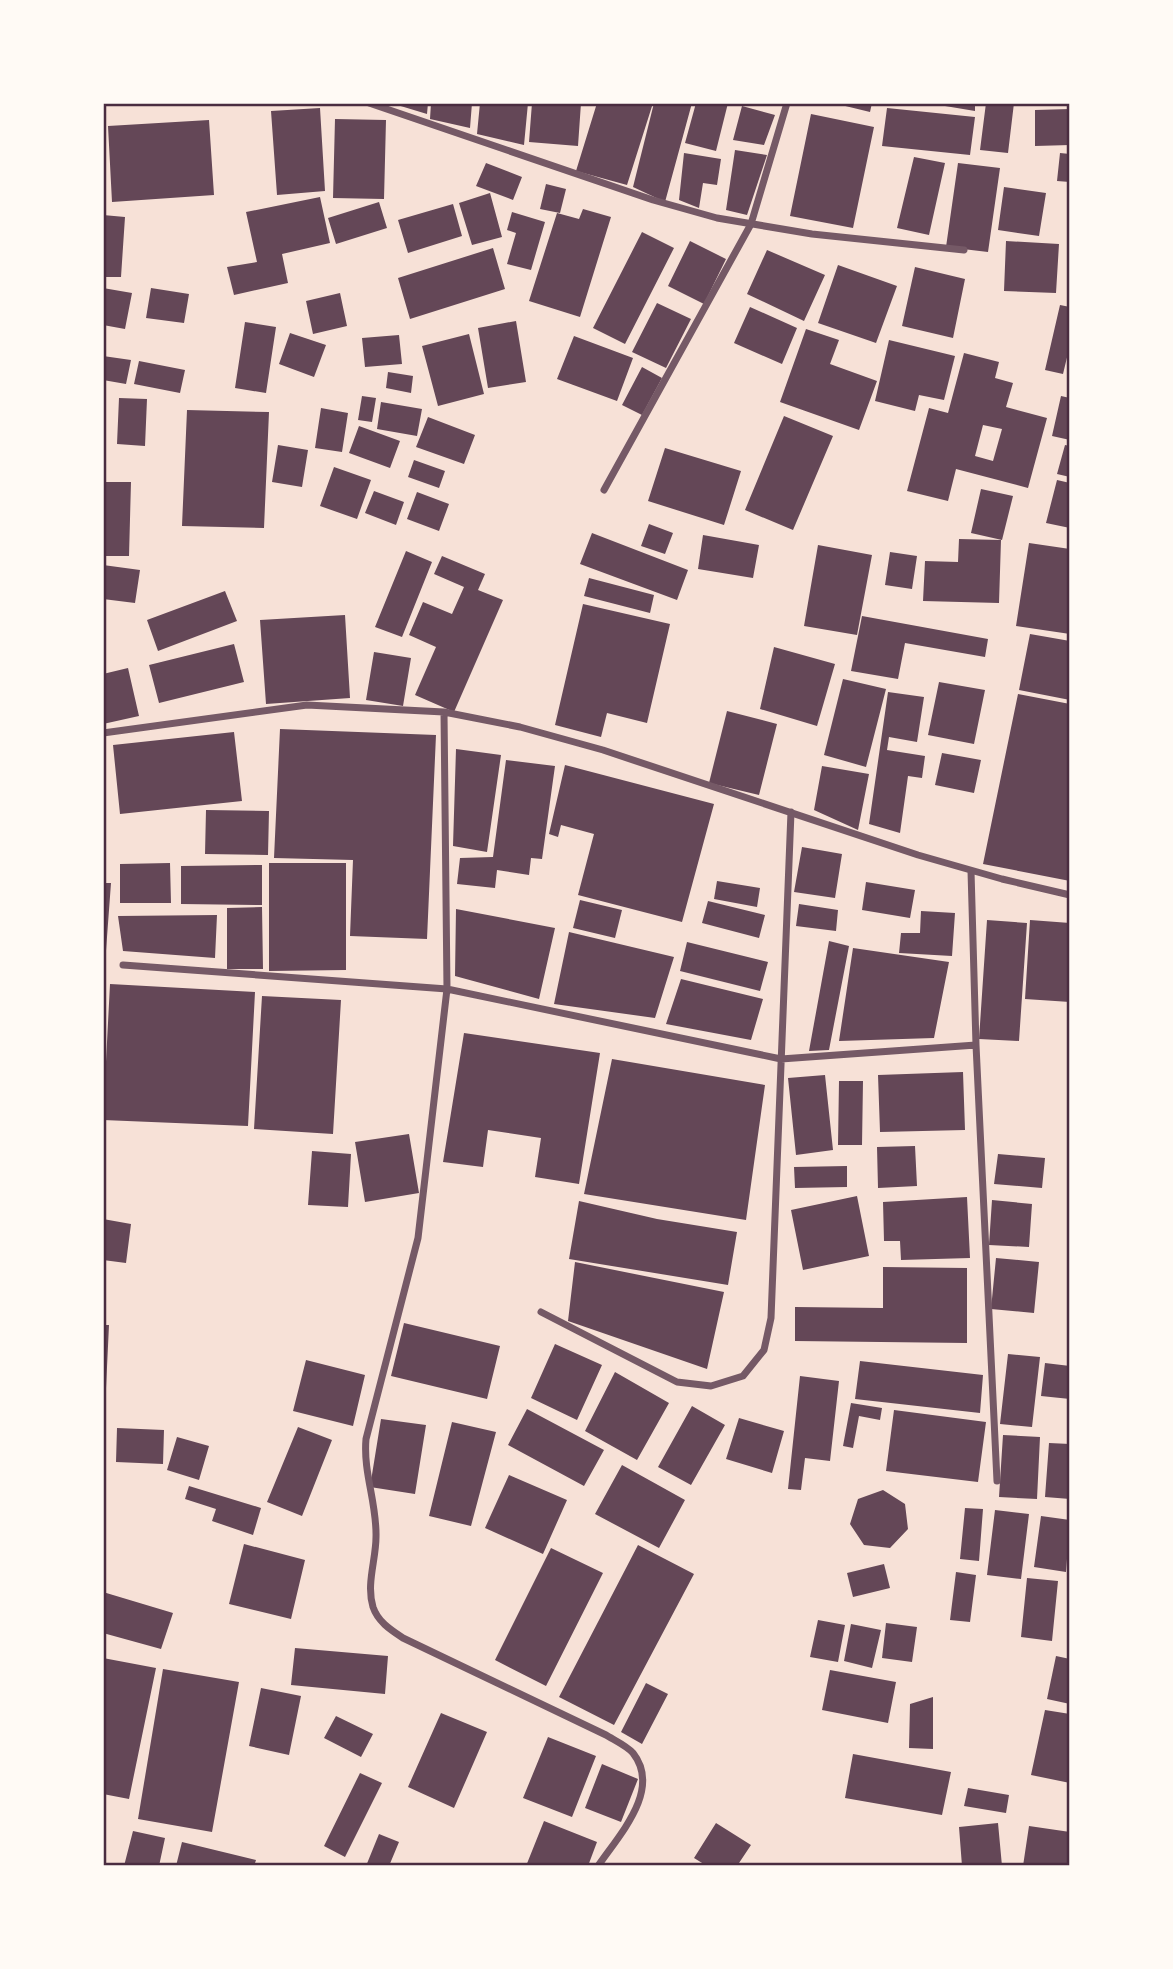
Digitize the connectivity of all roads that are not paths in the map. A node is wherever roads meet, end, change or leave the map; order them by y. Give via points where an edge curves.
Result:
1 (369, 103) edge
2 (786, 103) edge
3 (751, 224) junction
4 (964, 250) dead end
5 (604, 490) dead end
6 (444, 712) junction
7 (103, 733) edge
8 (791, 812) junction
9 (971, 871) junction
10 (1070, 895) edge
11 (123, 965) dead end
12 (447, 989) junction
13 (976, 1045) junction
14 (781, 1059) junction
15 (541, 1312) dead end
16 (998, 1481) dead end
17 (598, 1866) edge

1 - 3 street via 653,200
2 - 3 street
3 - 4 street
3 - 5 street
6 - 7 street via 307,705
6 - 8 street via 603,750
6 - 12 street
8 - 9 street
8 - 14 street
9 - 10 street
9 - 13 street
11 - 12 street
12 - 14 street
12 - 17 street via 418,1238 366,1439 364,1460 376,1538 370,1584 373,1608 385,1626 403,1638 606,1735 632,1752 645,1774 643,1794
13 - 14 street
13 - 16 street
14 - 15 street via 771,1318 764,1350 743,1376 711,1385 677,1382

